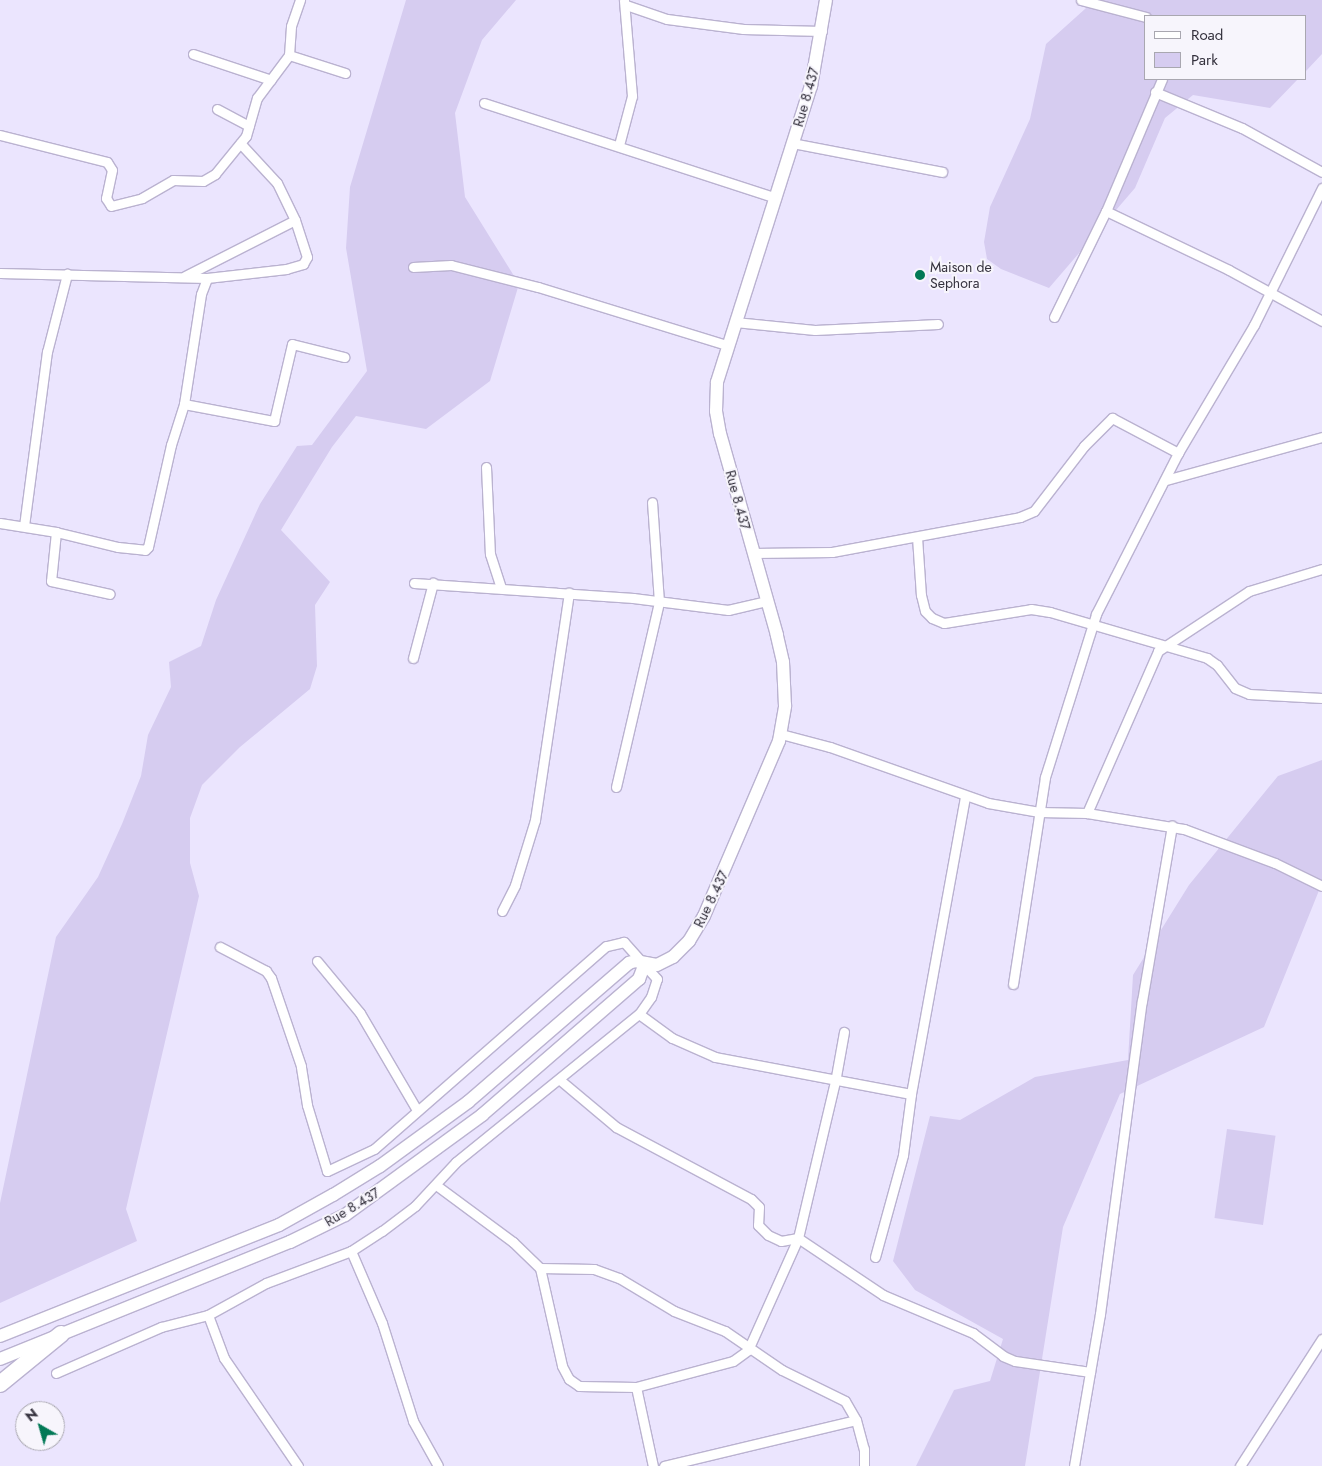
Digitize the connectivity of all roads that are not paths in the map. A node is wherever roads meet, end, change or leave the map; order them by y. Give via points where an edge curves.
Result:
1 (300, 0) edge
2 (826, 0) edge
3 (1081, 0) edge
4 (625, 2) edge
5 (1144, 16) edge
6 (822, 31) junction
7 (192, 54) dead end
8 (289, 55) junction
9 (345, 73) dead end
10 (271, 80) junction
11 (1161, 80) edge
12 (1155, 92) junction
13 (484, 103) dead end
14 (217, 109) dead end
15 (249, 126) junction
16 (0, 135) edge
17 (240, 143) junction
18 (792, 144) junction
19 (619, 145) junction
20 (942, 172) dead end
21 (1322, 172) edge
22 (1322, 188) edge
23 (776, 198) junction
24 (1106, 211) junction
25 (295, 220) junction
26 (413, 267) dead end
27 (0, 273) edge
28 (67, 274) junction
29 (183, 277) junction
30 (207, 278) junction
31 (1269, 293) junction
32 (1054, 317) dead end
33 (1322, 321) edge
34 (735, 322) junction
35 (938, 324) dead end
36 (727, 345) junction
37 (344, 357) dead end
38 (184, 404) junction
39 (1322, 437) edge
40 (1178, 453) junction
41 (486, 467) dead end
42 (1166, 480) junction
43 (652, 502) dead end
44 (0, 523) edge
45 (24, 526) junction
46 (56, 532) junction
47 (917, 537) junction
48 (753, 553) junction
49 (1322, 569) edge
50 (414, 583) dead end
51 (433, 583) junction
52 (501, 588) junction
53 (110, 594) dead end
54 (569, 594) junction
55 (766, 601) junction
56 (659, 602) junction
57 (1092, 625) junction
58 (1163, 646) junction
59 (413, 658) dead end
60 (1322, 698) edge
61 (781, 734) junction
62 (616, 787) dead end
63 (965, 796) junction
64 (1039, 812) junction
65 (1087, 813) junction
66 (1172, 826) junction
67 (1322, 886) edge
68 (502, 911) dead end
69 (220, 947) dead end
70 (317, 961) dead end
71 (645, 963) junction
72 (1013, 984) dead end
73 (639, 1014) junction
74 (844, 1032) dead end
75 (560, 1080) junction
76 (836, 1082) junction
77 (911, 1094) junction
78 (417, 1110) junction
79 (436, 1185) junction
80 (798, 1238) junction
81 (351, 1250) junction
82 (875, 1257) dead end
83 (540, 1268) junction
84 (208, 1314) junction
85 (61, 1334) junction
86 (0, 1336) edge
87 (1322, 1339) edge
88 (748, 1350) junction
89 (0, 1359) edge
90 (1090, 1372) junction
91 (56, 1373) dead end
92 (0, 1384) edge
93 (636, 1387) junction
94 (856, 1420) junction
95 (298, 1466) edge
96 (438, 1466) edge
97 (653, 1466) edge
98 (664, 1466) edge
99 (864, 1466) edge
100 (1074, 1466) edge
101 (1240, 1466) edge

1 - 8 street via 291,26
2 - 6 main road, Rue 8.437
3 - 5 street
4 - 6 street via 667,18 734,28
4 - 19 street via 632,96
6 - 18 main road, Rue 8.437 via 810,86
7 - 10 street
8 - 9 street
8 - 10 street
10 - 15 street via 257,98
11 - 12 street
12 - 21 street via 1242,128
12 - 24 street
13 - 19 street via 530,120
14 - 15 street
15 - 17 street
16 - 17 street via 107,162 112,170 106,198 111,206 142,198 173,180 202,181 215,174
17 - 25 street via 277,183
18 - 20 street
18 - 23 main road, Rue 8.437
19 - 23 street
22 - 31 street
23 - 34 main road, Rue 8.437
24 - 31 street
24 - 32 street
25 - 29 street
25 - 30 street via 307,257 303,264
26 - 36 street via 461,267
27 - 28 street
28 - 29 street
28 - 45 street via 47,352
29 - 30 street
30 - 38 street via 201,294
31 - 33 street
31 - 40 street via 1236,360
34 - 35 street via 815,330
34 - 36 main road, Rue 8.437
36 - 48 main road, Rue 8.437 via 717,382 716,411
37 - 38 street via 292,344 274,421
38 - 46 street via 147,549 118,547
39 - 42 street
40 - 42 street
40 - 47 street via 1112,418 1084,446 1034,511 1020,518
41 - 52 street via 490,554
42 - 57 street
43 - 56 street
44 - 45 street
45 - 46 street
46 - 53 street via 51,581
47 - 48 street via 832,552
47 - 57 street via 922,595 925,611 932,618 944,623 968,621 1031,609
48 - 55 main road, Rue 8.437
49 - 58 street via 1249,591
50 - 51 street
51 - 52 street
51 - 59 street
52 - 54 street
54 - 56 street
54 - 68 street via 535,820 515,885
55 - 56 street via 728,610
55 - 61 main road, Rue 8.437 via 782,662 785,706
56 - 62 street
57 - 58 street
57 - 64 street via 1059,723
58 - 60 street via 1207,658 1217,665 1235,688 1249,694
58 - 65 street via 1154,656
61 - 63 street via 838,750
61 - 71 main road, Rue 8.437 via 704,916 689,941 673,957 657,965
63 - 64 street
63 - 77 street
64 - 65 street
64 - 72 street
65 - 66 street
66 - 67 street via 1275,863
66 - 90 street via 1142,1002
69 - 78 street via 266,971 271,978 301,1066 307,1105 327,1171 374,1149
70 - 78 street via 360,1013
71 - 73 street via 656,980 651,997
71 - 78 street via 624,942 606,946
71 - 85 main road, Rue 8.437 via 639,979 482,1115 345,1215 290,1242
71 - 86 main road, Rue 8.437 via 629,963 468,1102 402,1152 333,1195 279,1225
73 - 75 street
73 - 76 street via 672,1038 715,1057
74 - 76 street
75 - 79 street via 456,1162
75 - 80 street via 616,1127 751,1199 759,1208 758,1225 768,1235 781,1241
76 - 77 street
76 - 80 street
77 - 82 street via 903,1155
79 - 81 street via 382,1231
79 - 83 street via 513,1242
80 - 88 street
80 - 90 street via 883,1295 973,1333 1003,1356
81 - 84 street via 266,1283
81 - 96 street via 382,1323 413,1421
83 - 88 street via 605,1272 674,1310 725,1331
83 - 93 street via 562,1366 569,1379 579,1386 594,1388
84 - 91 street via 161,1327
84 - 95 street via 224,1358
85 - 89 main road, Rue 8.437
85 - 92 highway
87 - 101 street
88 - 93 street via 733,1361
88 - 94 street via 845,1401
90 - 100 street
93 - 97 street
94 - 98 street
94 - 99 street via 864,1449

